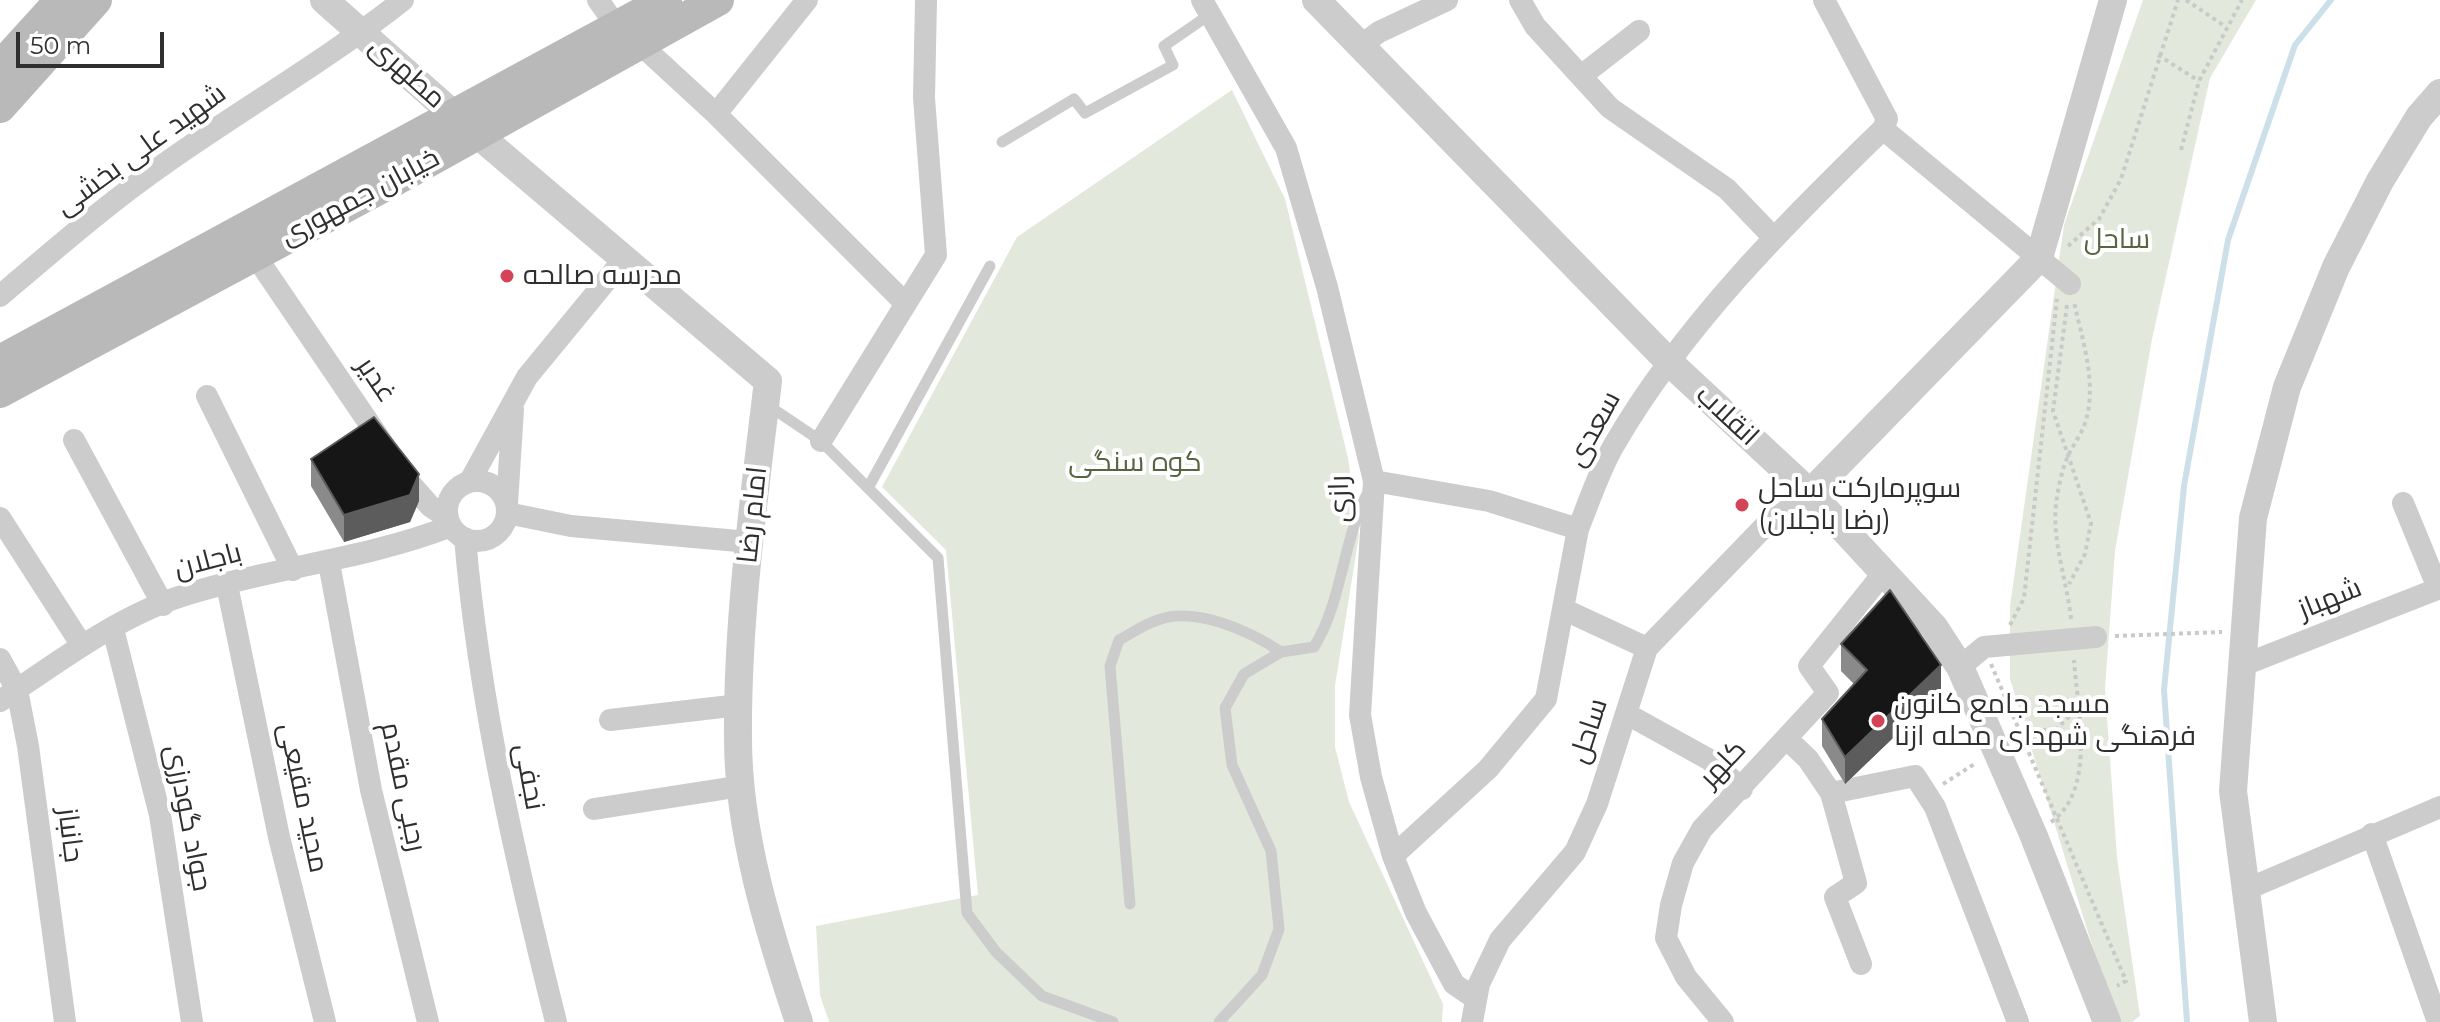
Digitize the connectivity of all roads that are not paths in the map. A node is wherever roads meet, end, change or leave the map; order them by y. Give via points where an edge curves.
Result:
1 (61, 0) edge
2 (96, 0) edge
3 (324, 0) edge
4 (403, 0) edge
5 (598, 0) edge
6 (666, 0) edge
7 (718, 0) edge
8 (807, 0) edge
9 (926, 0) edge
10 (1316, 0) edge
11 (1447, 0) edge
12 (1520, 0) edge
13 (1824, 0) edge
14 (2113, 0) edge
15 (1206, 7) edge
16 (1639, 31) dead end
17 (362, 33) junction
18 (628, 36) junction
19 (1359, 47) junction
20 (0, 67) edge
21 (1581, 76) junction
22 (2440, 93) edge
23 (0, 107) edge
24 (716, 114) junction
25 (465, 124) junction
26 (1883, 129) junction
27 (1002, 142) dead end
28 (1774, 238) junction
29 (624, 259) junction
30 (990, 266) dead end
31 (263, 267) dead end
32 (2054, 271) junction
33 (0, 296) edge
34 (904, 302) junction
35 (0, 361) edge
36 (1669, 362) junction
37 (0, 392) edge
38 (207, 396) dead end
39 (513, 399) junction
40 (765, 404) junction
41 (74, 440) dead end
42 (821, 441) junction
43 (470, 481) junction
44 (1374, 481) junction
45 (868, 488) junction
46 (1810, 493) junction
47 (2403, 503) dead end
48 (507, 508) junction
49 (0, 518) edge
50 (455, 527) junction
51 (1578, 529) junction
52 (749, 542) junction
53 (329, 563) junction
54 (293, 570) junction
55 (1885, 571) junction
56 (227, 585) junction
57 (2439, 588) edge
58 (163, 605) junction
59 (1565, 610) junction
60 (113, 629) junction
61 (2096, 637) road end
62 (81, 644) junction
63 (1647, 648) junction
64 (1281, 652) junction
65 (0, 659) edge
66 (2241, 666) junction
67 (1960, 667) junction
68 (8, 695) edge
69 (739, 705) junction
70 (1627, 714) junction
71 (610, 720) dead end
72 (1787, 739) junction
73 (742, 786) junction
74 (1742, 789) junction
75 (1831, 793) junction
76 (2440, 807) edge
77 (594, 809) dead end
78 (2372, 834) junction
79 (1393, 856) junction
80 (2245, 890) junction
81 (1130, 904) dead end
82 (1861, 964) dead end
83 (1476, 999) junction
84 (2102, 1009) edge
85 (65, 1022) edge
86 (192, 1022) edge
87 (325, 1022) edge
88 (428, 1022) edge
89 (556, 1022) edge
90 (799, 1022) edge
91 (1113, 1022) edge
92 (1219, 1022) edge
93 (1472, 1022) edge
94 (1723, 1022) edge
95 (2018, 1022) edge
96 (2263, 1022) edge
97 (2438, 1022) edge

1 - 20 main road
2 - 23 main road
3 - 17 street, مطهری
4 - 17 street, شهید علی بخشی
5 - 18 street
6 - 18 main road, خیابان جمهوری
7 - 18 main road, خیابان جمهوری
8 - 24 street
9 - 34 street via 924,98 936,255
10 - 19 street, انقلاب
11 - 19 street
12 - 21 street via 1535,26
13 - 26 street via 1887,119
14 - 32 street
15 - 27 lane via 1164,46 1173,65 1085,113 1074,99
15 - 44 street, رازی via 1286,148 1327,287
16 - 21 street
17 - 25 street, مطهری
17 - 33 street, شهید علی بخشی via 154,171
18 - 24 street
18 - 25 main road, خیابان جمهوری
19 - 36 street, انقلاب
21 - 28 street via 1610,108 1727,189
22 - 66 street via 2419,117 2374,193 2336,267 2287,387 2253,518
24 - 34 street
25 - 29 street, امام رضا
25 - 35 main road, خیابان جمهوری
25 - 37 main road, خیابان جمهوری
26 - 28 street, سعدی
26 - 32 street
28 - 36 street, سعدی
29 - 39 street
29 - 40 street, امام رضا via 768,381
30 - 45 lane
31 - 50 street, غدیر via 409,482
32 - 46 street
34 - 42 street
36 - 46 street, انقلاب
36 - 51 street, سعدی via 1613,446
38 - 54 street
39 - 43 street
39 - 48 street
40 - 42 lane
40 - 52 street, امام رضا
41 - 58 street
42 - 45 lane
43 - 48 street via 497,488
43 - 50 street via 449,499
44 - 51 street via 1489,501
44 - 64 lane via 1357,512 1327,626 1314,647
44 - 79 street, رازی via 1360,715
45 - 91 lane via 938,558 967,913 996,952 1042,996
46 - 55 street, انقلاب
46 - 63 street, ساحل via 1765,526
47 - 57 street
48 - 50 street via 505,522 484,540
48 - 52 street via 571,526
49 - 62 street
50 - 53 street, باجلان
50 - 89 street, نجفی via 510,839
51 - 59 street, سعدی
52 - 69 street, امام رضا
53 - 54 street, باجلان
53 - 88 street, رجبی مقدم via 371,790
54 - 56 street, باجلان
55 - 67 street, انقلاب via 1934,627
55 - 72 street, کلهر via 1809,666 1828,693
56 - 58 street, باجلان
56 - 87 street, مجید مقیعی via 279,837
57 - 66 street, شهباز
58 - 60 street, باجلان
59 - 63 street
59 - 79 street, سعدی via 1546,699 1488,769
60 - 62 street, باجلان
60 - 86 street, جواد گودرزی via 160,815
61 - 67 street via 1992,646
62 - 68 street, باجلان
63 - 70 street, ساحل
64 - 81 lane via 1261,639 1193,616 1159,619 1119,640 1110,666
64 - 92 lane via 1244,674 1225,708 1232,765 1271,851 1279,929 1262,975
65 - 68 street, جانباز
66 - 80 street via 2233,791
67 - 84 street, انقلاب
68 - 85 street, جانباز via 28,746
69 - 71 street
69 - 73 street, امام رضا
70 - 74 street via 1710,760
70 - 83 street, ساحل via 1575,852 1500,940
72 - 74 street, کلهر
72 - 75 street
73 - 77 street
73 - 90 street, امام رضا via 748,839
74 - 94 street, کلهر via 1702,829 1683,863 1666,938 1686,977
75 - 82 street via 1856,883 1835,897
75 - 95 street via 1915,776 1935,807
76 - 78 street
78 - 80 street
78 - 97 street
79 - 83 street, رازی via 1437,957 1454,984
80 - 96 street
83 - 93 street, ساحل

